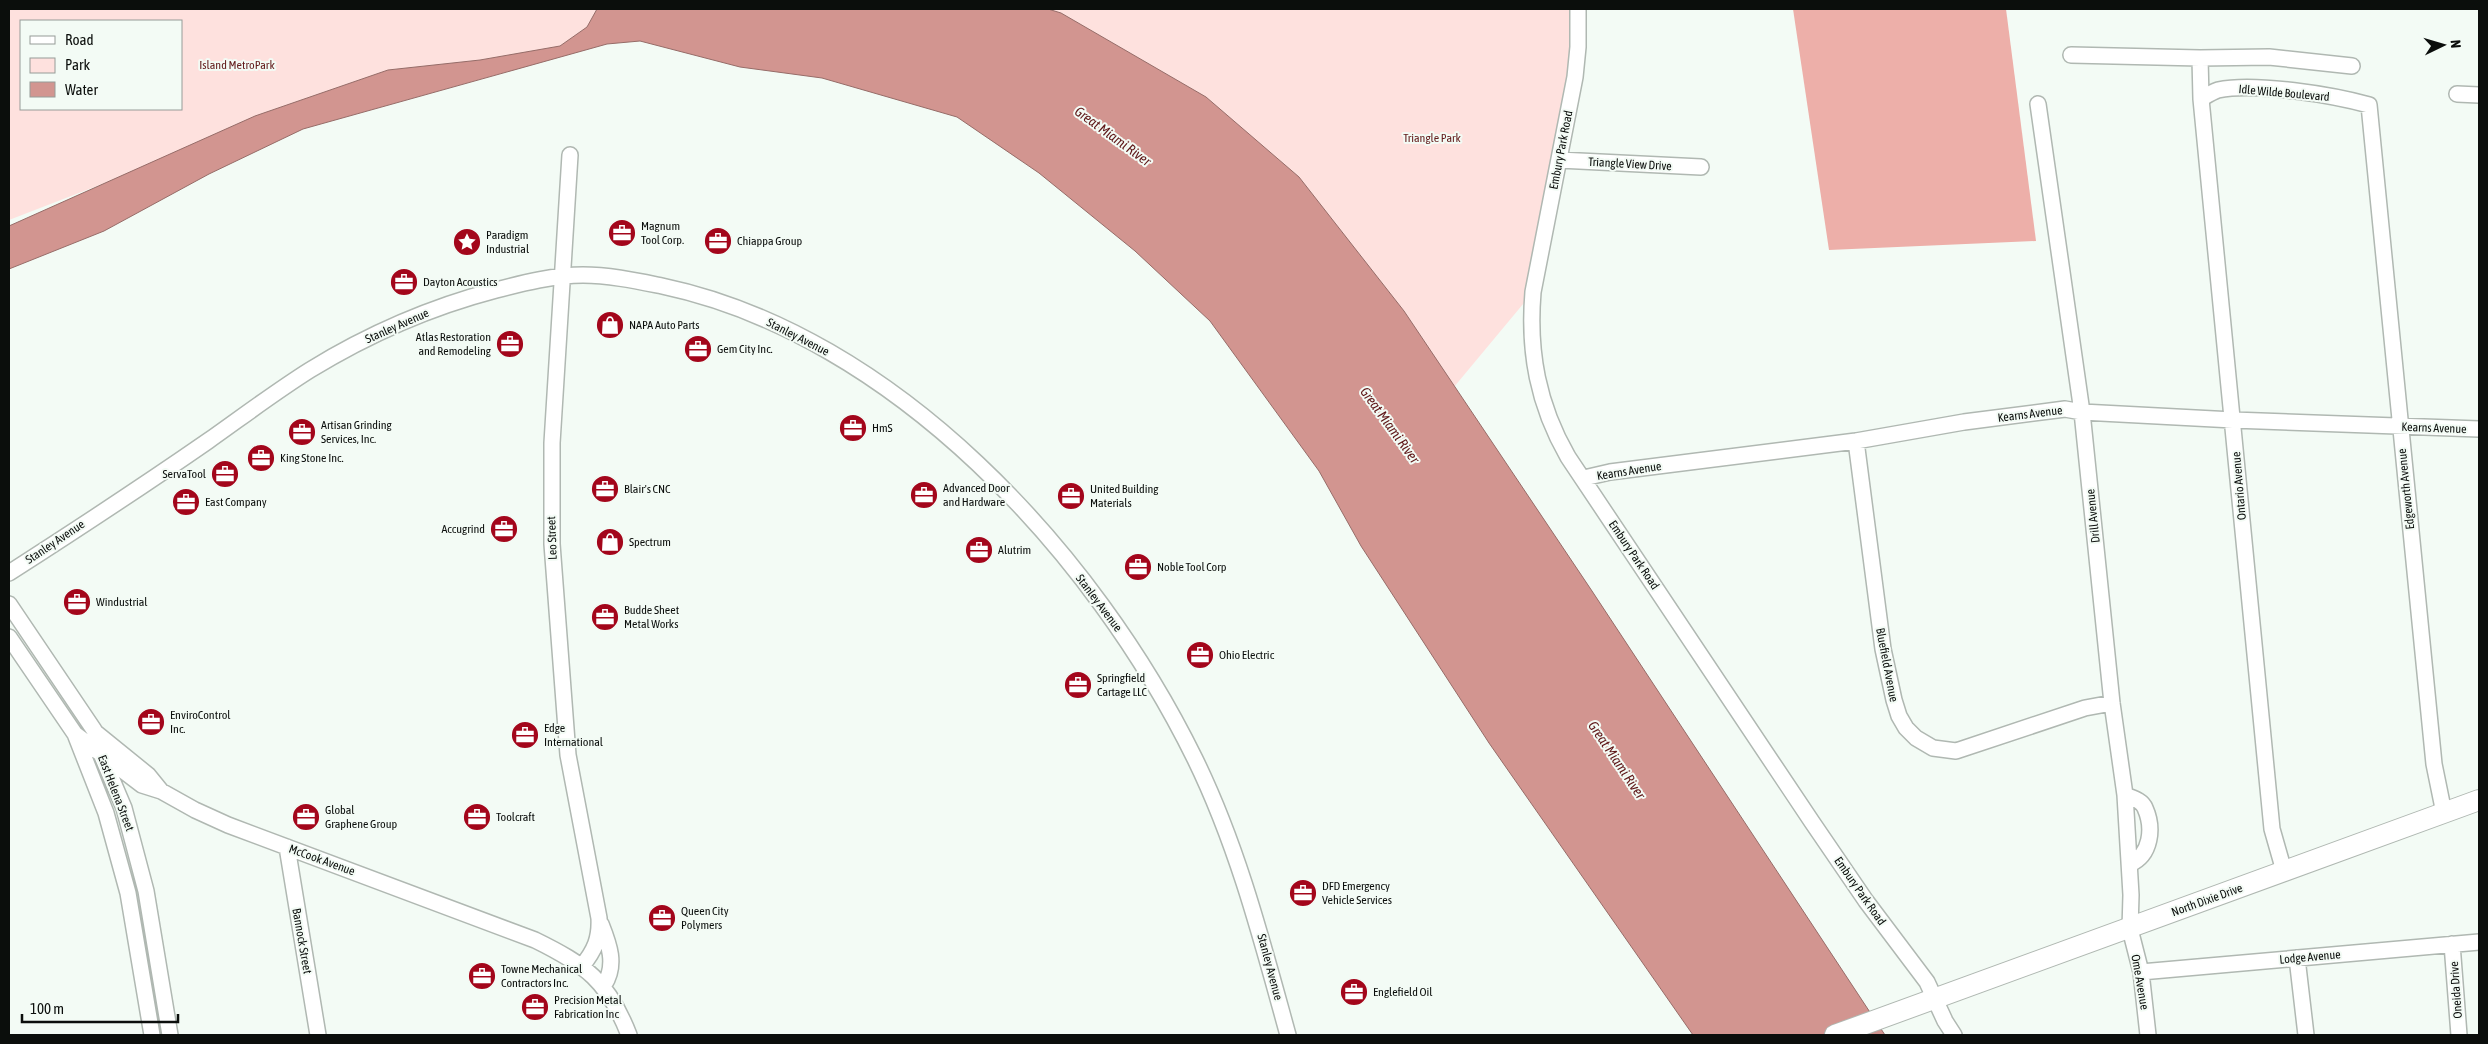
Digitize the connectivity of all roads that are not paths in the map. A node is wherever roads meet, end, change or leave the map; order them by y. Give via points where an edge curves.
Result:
1 (1578, 9) edge
2 (2071, 55) dead end
3 (2200, 58) junction
4 (2352, 66) dead end
5 (2457, 94) dead end
6 (2479, 95) edge
7 (2201, 99) junction
8 (2038, 104) dead end
9 (2369, 105) joint
10 (570, 155) dead end
11 (1559, 160) junction
12 (1700, 167) dead end
13 (561, 278) junction
14 (2082, 412) junction
15 (2233, 420) junction
16 (2400, 427) junction
17 (2479, 429) edge
18 (1856, 441) junction
19 (1584, 478) junction
20 (9, 573) edge
21 (9, 604) edge
22 (9, 637) edge
23 (2112, 703) junction
24 (95, 732) junction
25 (74, 734) junction
26 (102, 756) junction
27 (161, 791) junction
28 (2125, 795) junction
29 (2479, 800) edge
30 (2444, 813) junction
31 (287, 847) junction
32 (2130, 864) junction
33 (2284, 871) junction
34 (598, 918) junction
35 (2130, 929) junction
36 (2479, 942) edge
37 (2452, 944) junction
38 (2297, 958) junction
39 (582, 966) junction
40 (2141, 972) junction
41 (604, 986) junction
42 (1935, 999) junction
43 (166, 1008) junction
44 (147, 1010) junction
45 (152, 1035) edge
46 (170, 1035) edge
47 (318, 1035) edge
48 (629, 1035) edge
49 (1288, 1035) edge
50 (1834, 1035) edge
51 (1954, 1035) edge
52 (2148, 1035) edge
53 (2306, 1035) edge
54 (2459, 1035) edge

1 - 11 street, Embury Park Road via 1578,47
2 - 3 street
3 - 4 street via 2269,57
3 - 7 street, Ontario Avenue
5 - 6 street
7 - 9 street, Idle Wilde Boulevard via 2218,90 2252,88 2302,92
7 - 15 street, Ontario Avenue
8 - 14 street, Drill Avenue
9 - 16 street, Edgeworth Avenue
10 - 13 street, Leo Street
11 - 12 street, Triangle View Drive
11 - 19 street, Embury Park Road via 1533,292 1531,346 1546,412 1565,451
13 - 20 street, Stanley Avenue via 507,287 464,299 349,348 269,397
13 - 34 street, Leo Street via 552,443 552,544 568,755
13 - 49 street, Stanley Avenue via 603,277 685,291 788,330 864,374 926,420 989,476 1073,569 1123,636 1166,704 1193,756 1241,869
14 - 15 street, Kearns Avenue
14 - 18 street, Kearns Avenue via 2065,408
14 - 23 street, Drill Avenue
15 - 16 street, Kearns Avenue
15 - 33 street, Ontario Avenue via 2271,820
16 - 17 street, Kearns Avenue
16 - 30 street, Edgeworth Avenue via 2434,764
18 - 19 street, Kearns Avenue
18 - 23 street, Bluefield Avenue via 1881,634 1894,700 1906,728 1933,748 1956,751 2085,708
19 - 42 street, Embury Park Road via 1769,758 1866,901 1927,982
21 - 24 street, East Helena Street
22 - 25 street, East Helena Street
23 - 28 street, Drill Avenue
24 - 26 street, East Helena Street
24 - 27 street via 148,776
25 - 26 street, McCook Avenue
25 - 44 street, East Helena Street via 119,853
26 - 27 street, McCook Avenue via 142,785
26 - 43 street, East Helena Street via 124,808 141,868
27 - 31 street, McCook Avenue via 228,826
28 - 32 street, Drill Avenue
28 - 32 street via 2145,807 2148,826 2145,854
29 - 30 main road, North Dixie Drive
30 - 33 main road, North Dixie Drive
31 - 39 street, McCook Avenue via 535,940
31 - 47 street, Bannock Street
32 - 35 street, Drill Avenue
33 - 35 main road, North Dixie Drive
34 - 39 street, Leo Street via 597,943
34 - 41 street, Leo Street via 611,956 611,971
35 - 40 street, Ome Avenue
35 - 42 main road, North Dixie Drive
36 - 37 street, Lodge Avenue
37 - 38 street, Lodge Avenue
37 - 54 street, Oneida Drive
38 - 40 street, Lodge Avenue
38 - 53 street
39 - 41 street
40 - 52 street, Ome Avenue
41 - 48 street
42 - 50 main road, North Dixie Drive
42 - 51 street, Embury Park Road via 1944,1022
43 - 44 street
43 - 46 street, East Helena Street
44 - 45 street, East Helena Street

